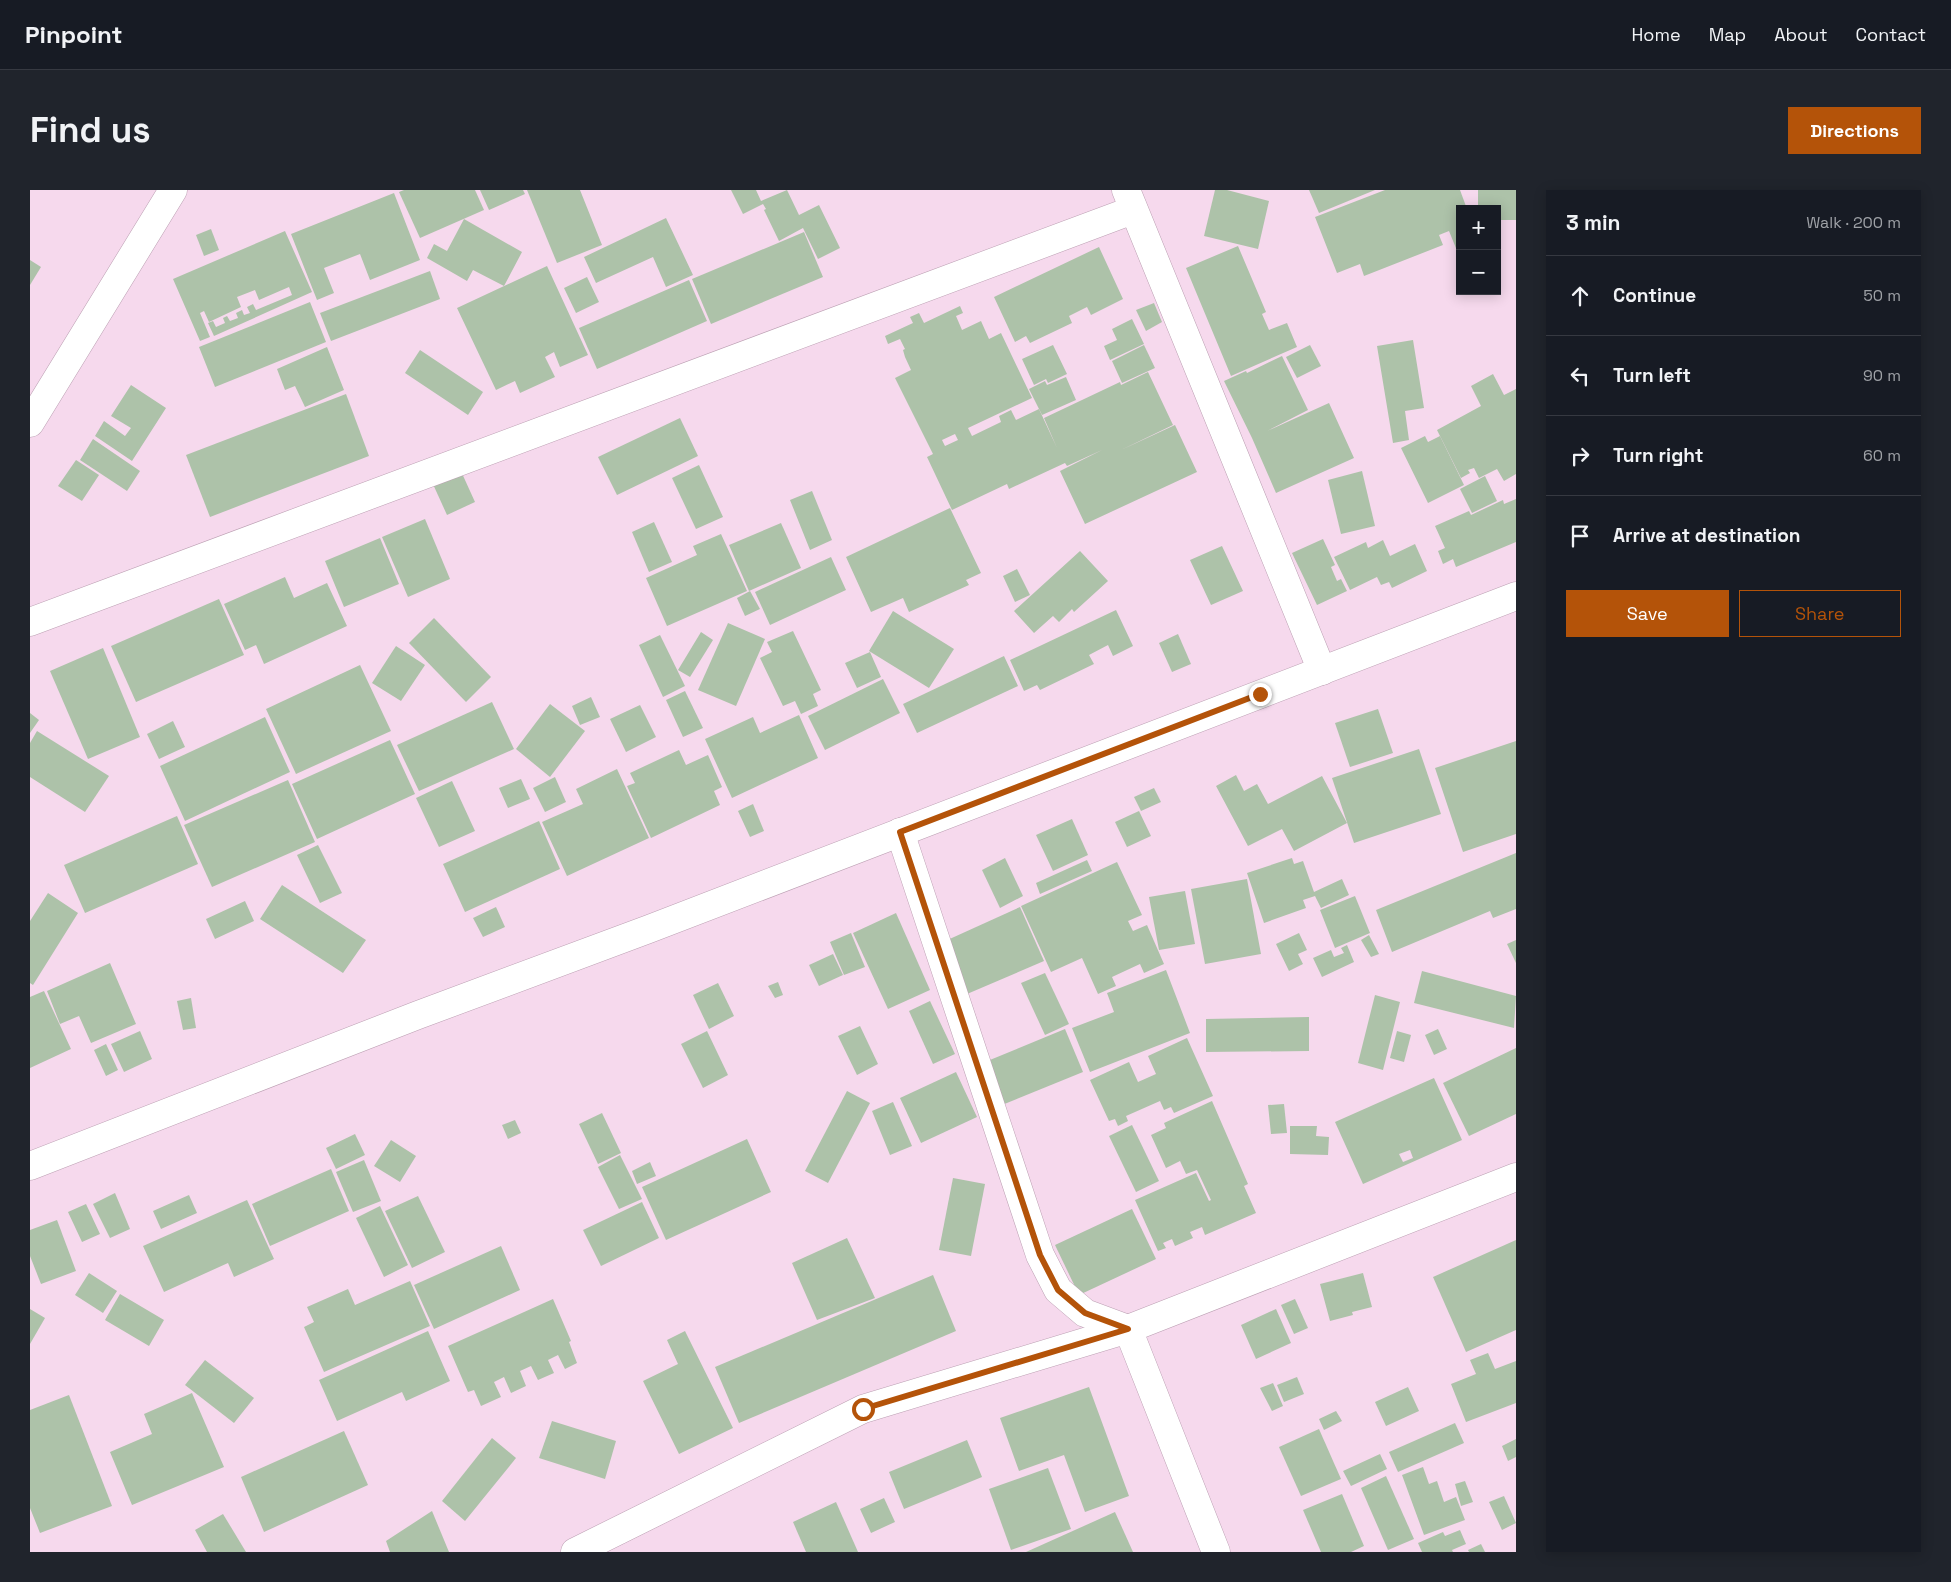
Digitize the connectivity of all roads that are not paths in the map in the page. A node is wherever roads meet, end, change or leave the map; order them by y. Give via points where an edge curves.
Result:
1 (175, 191) edge
2 (1129, 200) edge
3 (30, 423) edge
4 (1516, 596) edge
5 (30, 622) edge
6 (1322, 671) junction
7 (900, 832) junction
8 (30, 1166) edge
9 (1516, 1177) edge
10 (1128, 1329) junction
11 (575, 1552) edge
12 (1216, 1552) edge

1 - 3 street
2 - 5 street
2 - 6 street
4 - 6 street
6 - 7 street
7 - 8 street
7 - 10 street via 1040,1255 1058,1290 1085,1313
9 - 10 street
10 - 11 street via 863,1409
10 - 12 street

